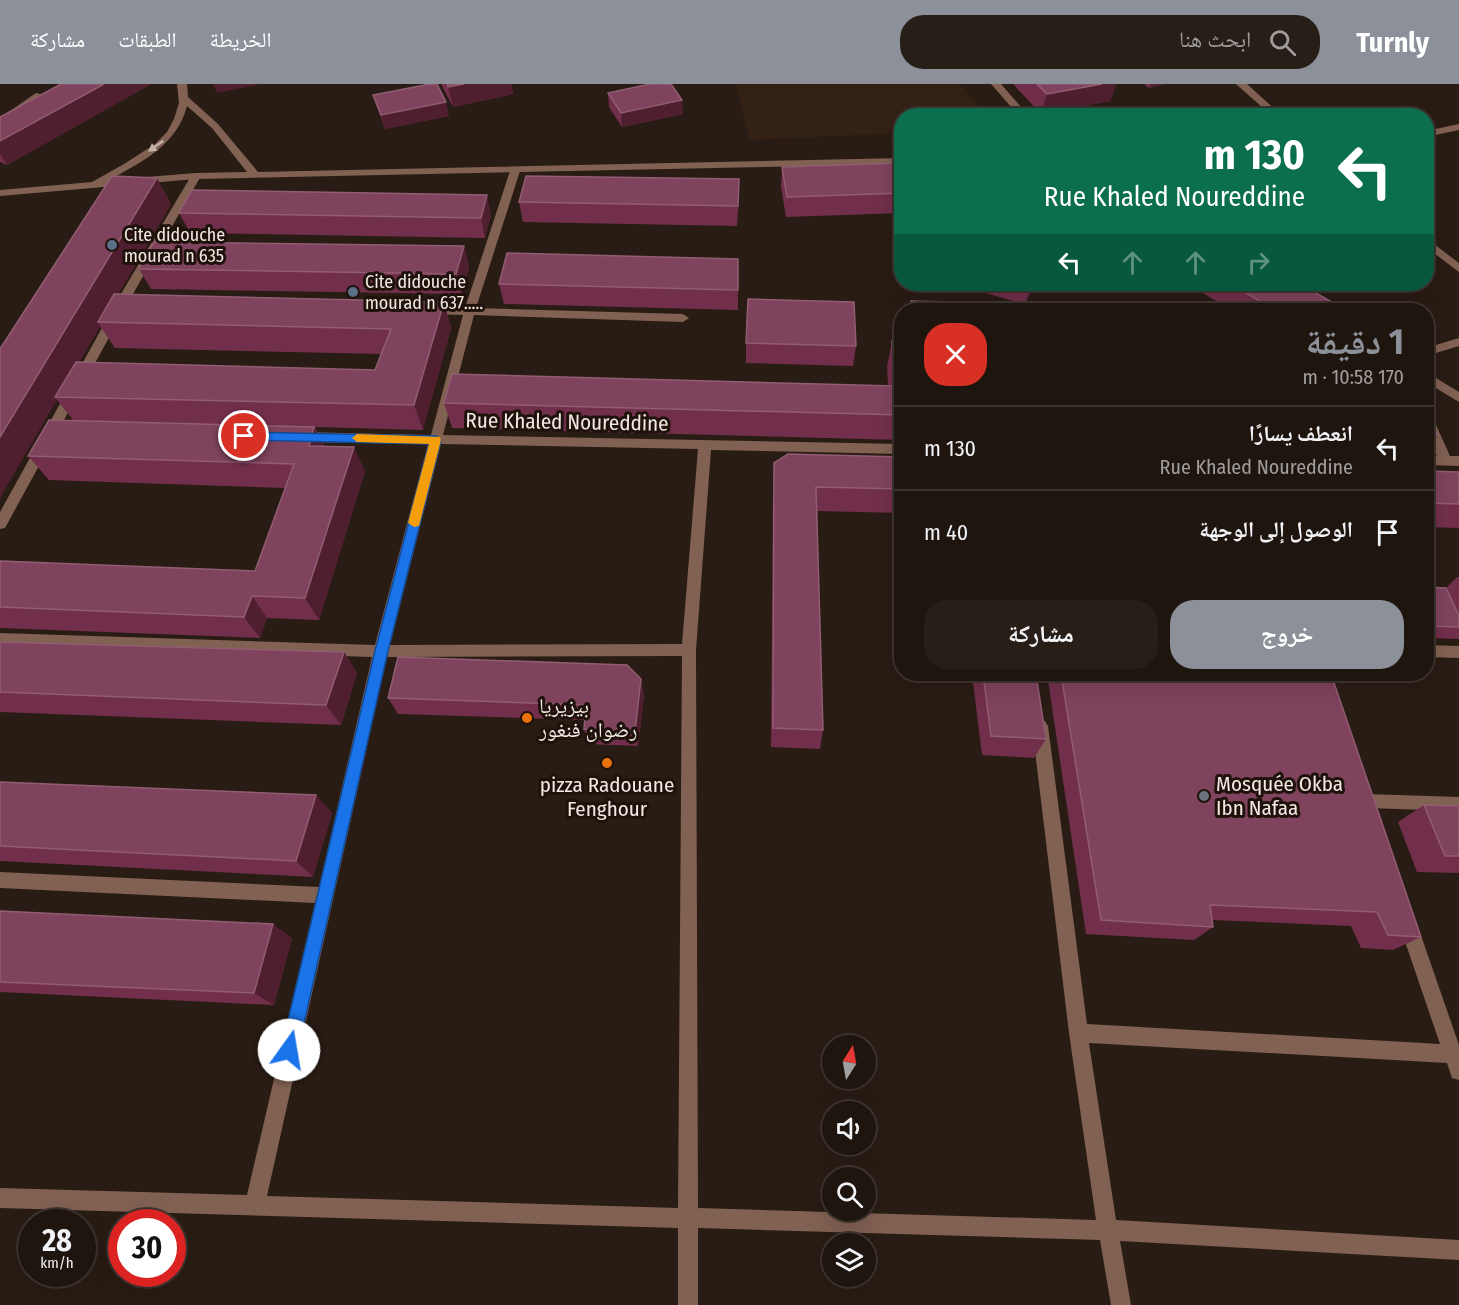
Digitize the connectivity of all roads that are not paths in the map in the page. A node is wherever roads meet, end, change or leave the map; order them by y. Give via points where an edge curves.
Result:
1 (182, 84) edge
2 (996, 84) edge
3 (1241, 84) edge
4 (39, 95) edge
5 (185, 99) junction
6 (1018, 108) edge
7 (1269, 108) edge
8 (0, 122) edge
9 (1459, 127) edge
10 (1434, 132) edge
11 (894, 161) edge
12 (515, 171) junction
13 (255, 175) junction
14 (196, 176) junction
15 (94, 186) junction
16 (0, 193) edge
17 (1434, 248) edge
18 (1459, 269) edge
19 (410, 309) edge
20 (469, 312) junction
21 (683, 318) dead end
22 (1459, 342) edge
23 (1434, 350) edge
24 (1434, 381) edge
25 (1459, 398) edge
26 (1434, 430) edge
27 (292, 437) edge
28 (436, 440) junction
29 (705, 444) junction
30 (894, 449) edge
31 (1434, 460) edge
32 (1452, 460) edge
33 (0, 524) edge
34 (0, 639) edge
35 (689, 650) junction
36 (381, 651) junction
37 (1434, 651) edge
38 (1459, 652) edge
39 (1038, 708) edge
40 (1459, 804) edge
41 (1374, 823) edge
42 (0, 880) edge
43 (324, 895) junction
44 (1400, 900) edge
45 (1078, 1033) junction
46 (1457, 1060) edge
47 (0, 1198) edge
48 (255, 1205) junction
49 (688, 1216) junction
50 (1107, 1230) junction
51 (1459, 1250) edge
52 (688, 1305) edge
53 (1121, 1305) edge

1 - 5 street
2 - 6 street
3 - 7 street
4 - 8 street
5 - 13 street via 215,126
5 -> 15 street via 181,120 171,135
9 - 10 street
11 - 12 street
12 - 13 street
12 - 20 street
13 - 14 street
14 - 15 street
14 - 33 street via 58,432
15 - 16 street
17 - 18 street
19 - 20 street
20 - 21 street
20 - 28 street
22 - 23 street
24 - 25 street
26 - 32 street
27 - 28 street, Rue Khaled Noureddine
28 - 29 street, Rue Khaled Noureddine
28 - 36 street
29 - 30 street, Rue Khaled Noureddine
29 - 35 street
31 - 32 street
34 - 36 street
35 - 36 street
35 - 49 street
36 - 43 street
37 - 38 street
39 - 45 street
40 - 41 street via 1365,796
42 - 43 street
43 - 48 street
44 - 46 street
45 - 46 street
45 - 50 street
47 - 48 street
48 - 49 street
49 - 50 street
49 - 52 street
50 - 51 street
50 - 53 street

